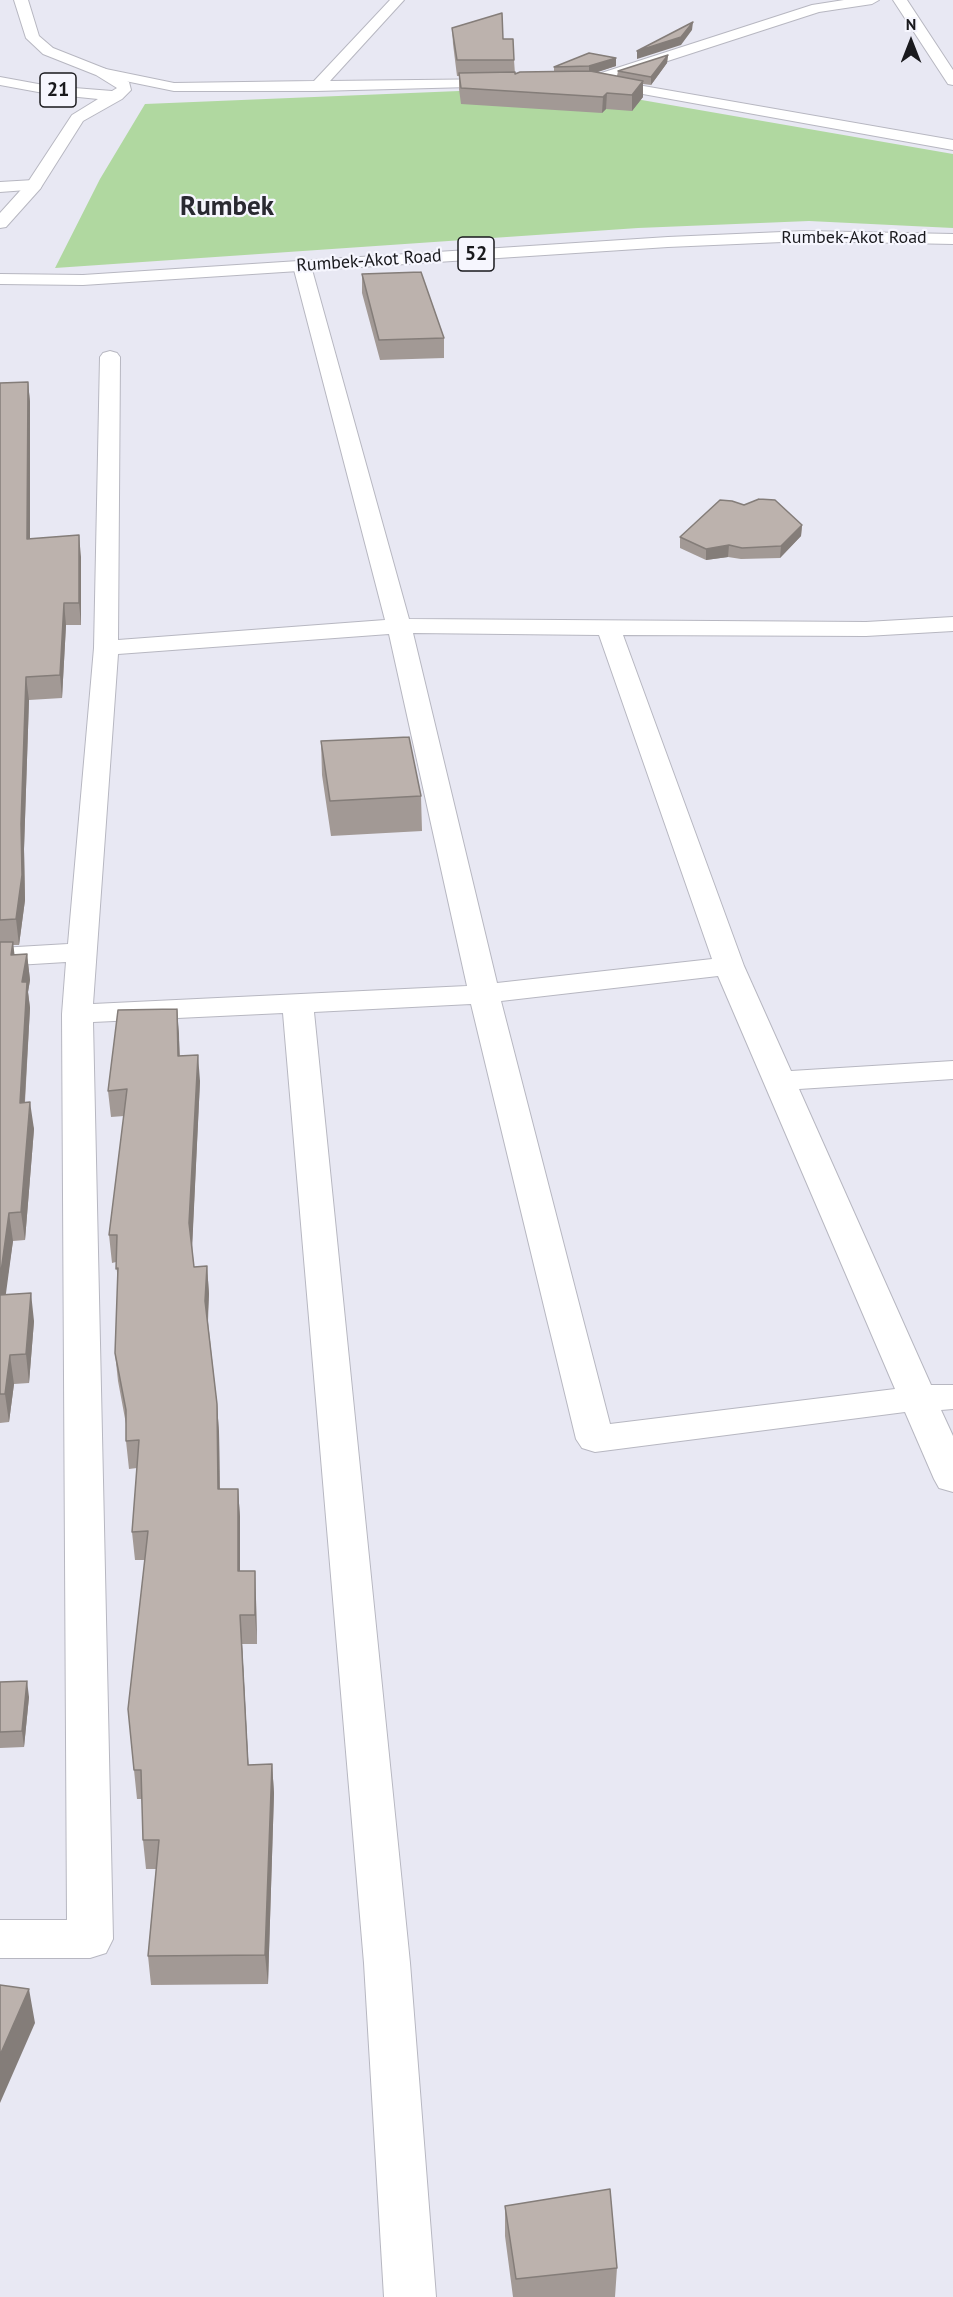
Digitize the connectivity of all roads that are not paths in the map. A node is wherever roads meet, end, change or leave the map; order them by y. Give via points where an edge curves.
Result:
1 (21, 0) edge
2 (397, 0) edge
3 (872, 0) edge
4 (900, 0) edge
5 (48, 51) junction
6 (947, 63) edge
7 (0, 70) edge
8 (21, 70) dead end
9 (56, 70) junction
10 (101, 72) junction
11 (0, 81) edge
12 (555, 81) edge
13 (590, 81) junction
14 (953, 81) edge
15 (519, 82) edge
16 (174, 87) junction
17 (316, 87) junction
18 (49, 90) junction
19 (117, 96) junction
20 (77, 118) junction
21 (953, 145) edge
22 (34, 185) junction
23 (0, 187) edge
24 (0, 223) edge
25 (953, 239) edge
26 (302, 266) junction
27 (0, 279) edge
28 (110, 357) dead end
29 (953, 624) edge
30 (399, 626) junction
31 (609, 628) junction
32 (106, 648) junction
33 (81, 952) junction
34 (0, 957) edge
35 (729, 966) junction
36 (484, 994) junction
37 (298, 1004) junction
38 (77, 1014) junction
39 (953, 1070) edge
40 (779, 1081) junction
41 (935, 1397) edge
42 (953, 1479) edge
43 (0, 1939) edge
44 (410, 2297) edge

1 - 5 street via 33,38
2 - 17 street
3 - 13 street via 817,8
4 - 6 street
5 - 9 street
5 - 10 street
6 - 14 street
7 - 8 street, 21
9 - 10 street, 21
9 - 18 street
10 - 16 street
10 - 19 street via 124,85
11 - 18 street, 21
12 - 13 street
13 - 21 street
15 - 17 street
16 - 17 street
16 - 19 street
18 - 19 street, 21
18 - 20 street
19 - 20 street
20 - 22 street
22 - 23 street
22 - 24 street
25 - 26 street, Rumbek-Akot Road / 52 via 782,237
26 - 27 street, Rumbek-Akot Road / 52 via 83,280
26 - 30 street
28 - 32 street
29 - 31 street via 866,629
30 - 31 street
30 - 32 street
30 - 36 street
31 - 35 street
32 - 33 street
33 - 34 street
33 - 38 street
35 - 36 street
35 - 40 street
36 - 37 street
36 - 41 street via 595,1439
37 - 38 street
37 - 44 street via 387,1963
38 - 43 street via 90,1939
39 - 40 street
40 - 41 street
41 - 42 street

